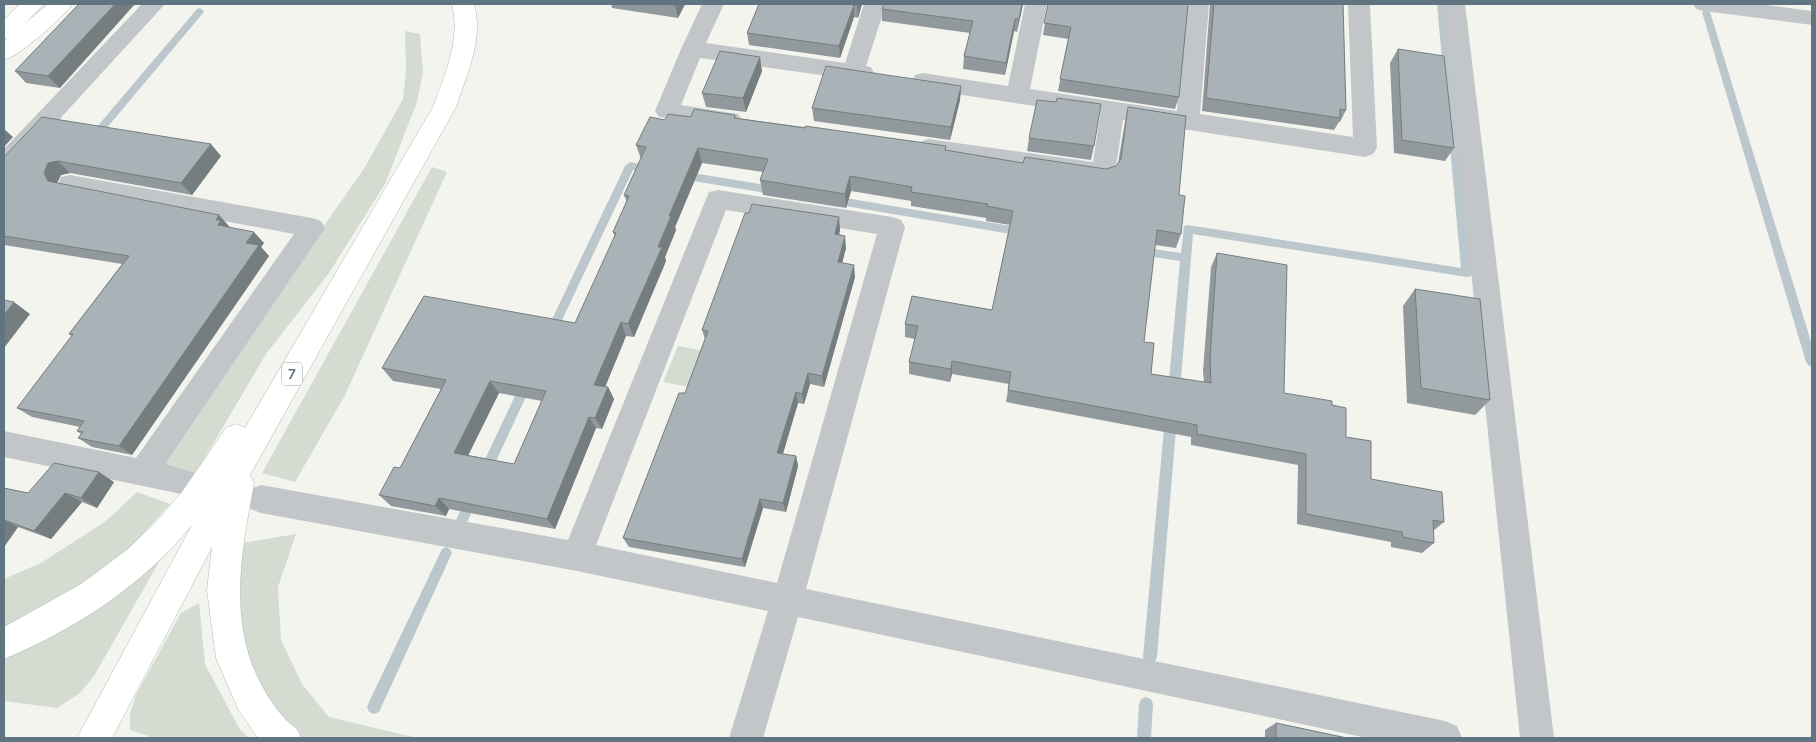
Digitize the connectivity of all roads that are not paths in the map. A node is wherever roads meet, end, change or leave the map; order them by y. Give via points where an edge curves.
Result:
1 (33, 4) edge
2 (61, 4) edge
3 (154, 4) edge
4 (463, 4) edge
5 (713, 4) edge
6 (876, 4) edge
7 (1036, 4) edge
8 (1198, 4) edge
9 (1359, 4) edge
10 (1454, 4) edge
11 (1704, 4) edge
12 (1812, 18) edge
13 (4, 32) edge
14 (692, 49) junction
15 (4, 52) edge
16 (853, 71) junction
17 (1017, 95) junction
18 (1113, 109) junction
19 (1188, 120) junction
20 (747, 122) edge
21 (905, 145) edge
22 (4, 164) edge
23 (70, 184) edge
24 (322, 320) junction
25 (4, 444) edge
26 (244, 457) junction
27 (142, 473) junction
28 (186, 482) dead end
29 (261, 499) dead end
30 (577, 556) junction
31 (787, 601) junction
32 (4, 643) edge
33 (94, 738) edge
34 (284, 738) edge
35 (746, 738) edge
36 (1446, 738) edge
37 (1537, 738) edge

1 - 13 main road
2 - 15 main road
3 - 22 street
4 - 24 main road, 7 via 466,11 464,51 444,107
5 - 14 street
6 - 16 street
7 - 17 street
8 - 19 street
9 - 19 street via 1365,148
10 - 37 street
11 - 12 street
14 - 16 street
14 - 20 street via 668,111
16 - 17 street
17 - 18 street
18 - 19 street
18 - 21 street via 1103,173
23 - 27 street via 312,228
24 - 26 main road, 7
24 - 32 main road, 7 via 285,352 219,465 185,510 139,559 78,603
25 - 27 street
26 - 33 main road, 7
26 - 34 main road, 7 via 228,541 224,590 232,658 250,697 274,732
27 - 28 street
29 - 30 street
30 - 31 street
30 - 31 street via 718,198 892,227
31 - 35 street
31 - 36 street

